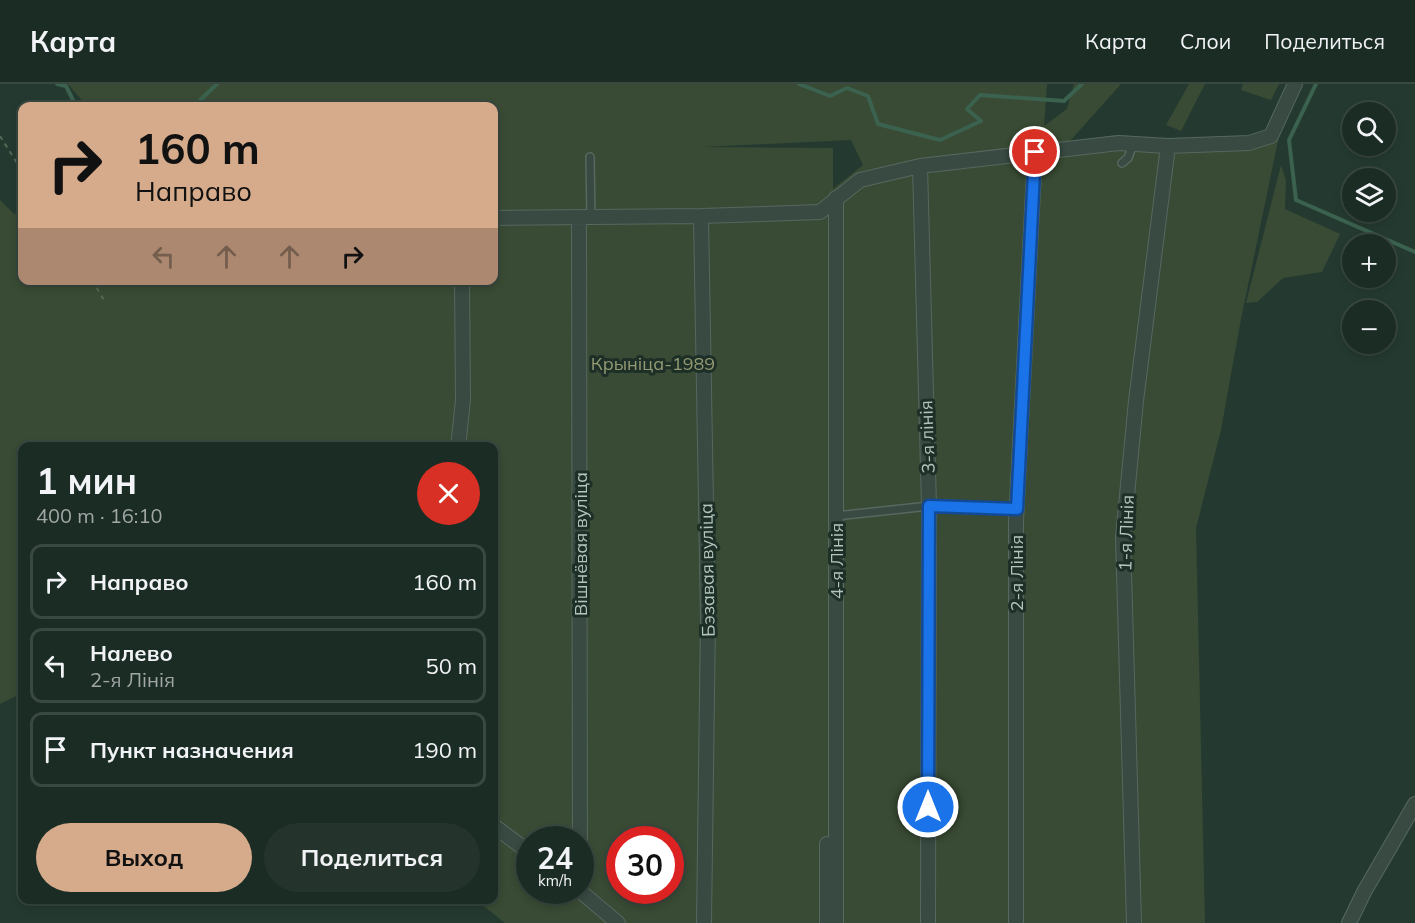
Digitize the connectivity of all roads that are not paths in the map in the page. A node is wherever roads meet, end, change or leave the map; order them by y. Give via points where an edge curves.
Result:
1 (1294, 84) edge
2 (1132, 144) junction
3 (1168, 146) junction
4 (1035, 152) junction
5 (590, 157) dead end
6 (1122, 163) dead end
7 (920, 166) junction
8 (836, 198) junction
9 (700, 216) junction
10 (498, 218) edge
11 (585, 218) junction
12 (462, 285) edge
13 (836, 321) junction
14 (459, 442) edge
15 (929, 506) junction
16 (1017, 509) junction
17 (836, 516) junction
18 (1415, 804) edge
19 (580, 826) edge
20 (498, 829) edge
21 (516, 842) edge
22 (594, 903) edge
23 (618, 923) edge
24 (704, 923) edge
25 (827, 923) edge
26 (836, 923) edge
27 (928, 923) edge
28 (1016, 923) edge
29 (1134, 923) edge
30 (1349, 923) edge

1 - 3 street via 1271,136 1249,143
2 - 3 street
2 - 4 street
2 - 6 lane
3 - 29 street, 1-я Лінія via 1123,537
4 - 7 street
4 - 16 street, 2-я Лінія
5 - 11 lane
7 - 8 street via 860,180
7 - 15 street, 3-я лінія
8 - 9 street via 820,212
8 - 13 street, 4-я Лінія
9 - 11 street
9 - 24 street, Бэзавая вуліца via 708,619
10 - 11 street
11 - 19 street, Вішнёвая вуліца
12 - 14 street via 463,400
13 - 17 street, 4-я Лінія
13 - 25 street via 827,358
15 - 16 lane
15 - 17 lane
15 - 27 street, 3-я лінія
16 - 28 street, 2-я Лінія
17 - 26 street, 4-я Лінія
18 - 30 street
20 - 21 street
22 - 23 street

